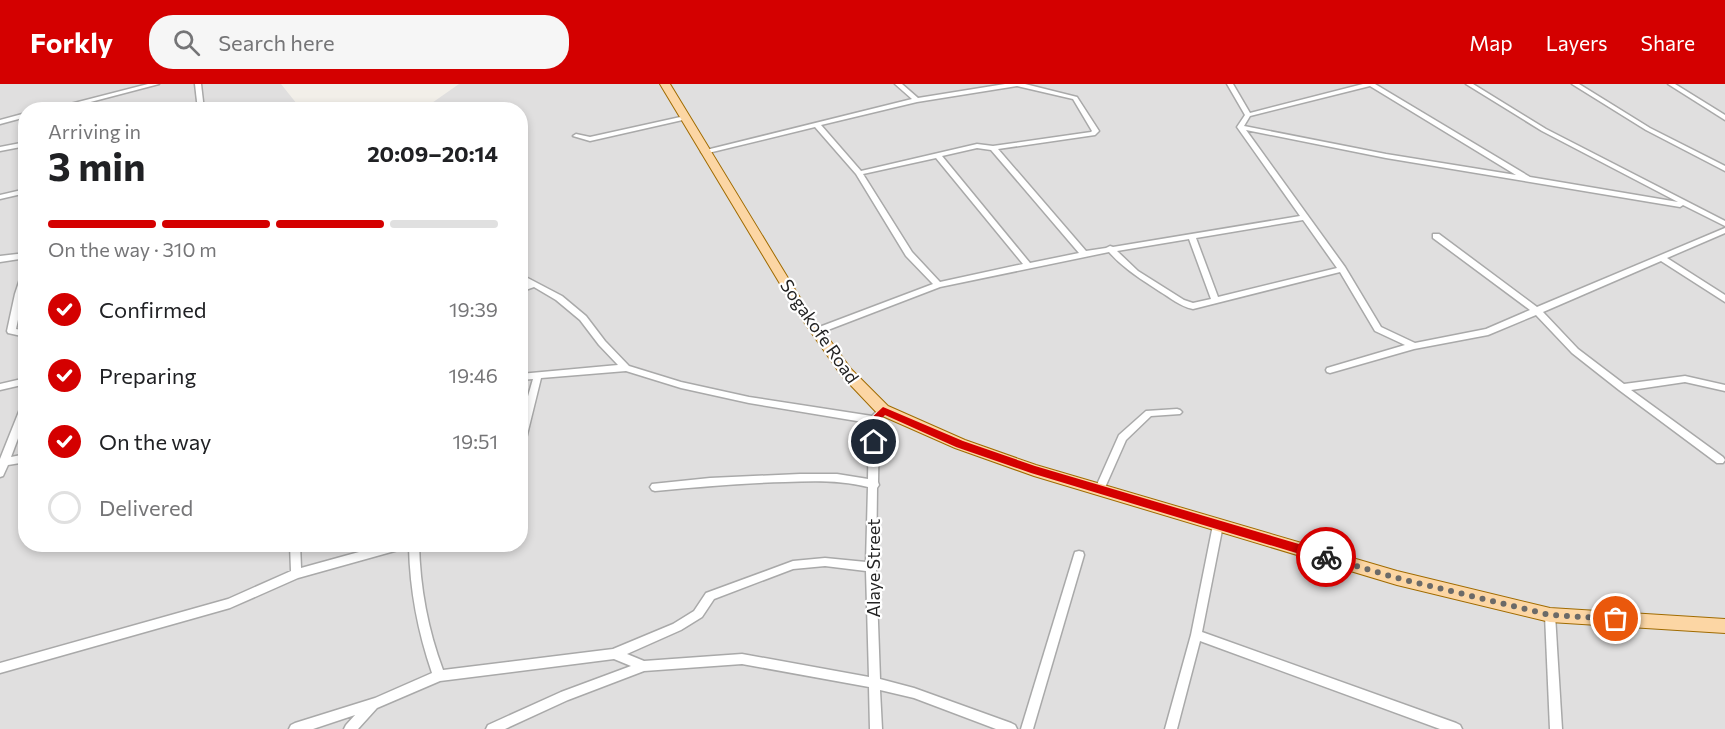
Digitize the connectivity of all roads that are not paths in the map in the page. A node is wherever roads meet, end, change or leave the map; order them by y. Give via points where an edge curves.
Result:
1 (156, 84) edge
2 (198, 84) edge
3 (664, 84) edge
4 (898, 84) edge
5 (1017, 84) edge
6 (1230, 84) edge
7 (1371, 84) edge
8 (1469, 84) edge
9 (1575, 84) edge
10 (1671, 84) edge
11 (130, 87) edge
12 (916, 100) junction
13 (78, 102) edge
14 (200, 102) edge
15 (1248, 115) junction
16 (18, 117) edge
17 (685, 118) junction
18 (1725, 118) edge
19 (0, 122) edge
20 (817, 124) junction
21 (1240, 127) junction
22 (576, 136) dead end
23 (18, 146) edge
24 (993, 148) junction
25 (0, 149) edge
26 (704, 152) junction
27 (938, 156) junction
28 (1725, 169) edge
29 (859, 173) junction
30 (1528, 179) junction
31 (18, 193) edge
32 (0, 197) edge
33 (1687, 207) junction
34 (1305, 217) junction
35 (1725, 224) edge
36 (1725, 230) edge
37 (1191, 235) junction
38 (1436, 236) dead end
39 (1110, 248) junction
40 (1084, 254) junction
41 (18, 256) edge
42 (1662, 258) junction
43 (0, 259) edge
44 (1027, 264) junction
45 (1342, 269) junction
46 (528, 281) edge
47 (534, 284) junction
48 (938, 285) junction
49 (528, 286) edge
50 (1725, 299) edge
51 (1215, 300) junction
52 (18, 306) edge
53 (1538, 312) junction
54 (818, 331) junction
55 (18, 332) edge
56 (1414, 346) junction
57 (626, 368) junction
58 (1330, 370) dead end
59 (538, 375) junction
60 (528, 376) edge
61 (18, 383) edge
62 (0, 387) edge
63 (1622, 388) junction
64 (1725, 388) edge
65 (1177, 412) dead end
66 (528, 413) edge
67 (879, 415) junction
68 (18, 424) edge
69 (18, 459) edge
70 (1720, 460) dead end
71 (3, 462) edge
72 (0, 473) edge
73 (874, 484) junction
74 (655, 487) dead end
75 (1100, 489) junction
76 (1218, 525) junction
77 (295, 552) edge
78 (377, 552) edge
79 (415, 552) edge
80 (1079, 555) dead end
81 (871, 567) junction
82 (296, 574) junction
83 (1550, 615) junction
84 (1725, 626) edge
85 (1196, 635) junction
86 (614, 654) junction
87 (644, 666) junction
88 (0, 668) edge
89 (439, 676) junction
90 (875, 683) junction
91 (376, 702) junction
92 (295, 729) edge
93 (350, 729) edge
94 (492, 729) edge
95 (876, 729) edge
96 (1011, 729) edge
97 (1027, 729) edge
98 (1171, 729) edge
99 (1456, 729) edge
100 (1556, 729) edge

1 - 11 street
2 - 14 street
3 - 17 main road, Sogakofe Road
4 - 12 street
5 - 12 street
5 - 24 street via 1075,98 1096,131
6 - 15 street
7 - 15 street
7 - 30 street
8 - 33 street via 1544,130
9 - 28 street via 1648,129
10 - 18 street
11 - 13 street
12 - 20 street
15 - 21 street
16 - 19 street
17 - 22 street via 590,139
17 - 26 main road, Sogakofe Road
20 - 26 street
20 - 29 street
21 - 30 street
21 - 34 street
23 - 25 street
24 - 27 street via 977,146
24 - 40 street
26 - 54 main road, Sogakofe Road
27 - 29 street
27 - 44 street
29 - 48 street via 909,254
30 - 33 street
31 - 32 street
33 - 35 street
34 - 37 street
34 - 45 street
36 - 42 street
37 - 39 street
37 - 51 street
38 - 53 street
39 - 40 street
39 - 51 street via 1130,270 1183,304 1193,306
40 - 44 street
41 - 43 street
42 - 50 street
42 - 53 street
44 - 48 street
45 - 51 street
45 - 56 street via 1378,329
46 - 47 street
47 - 49 street
47 - 57 street via 559,297 583,318
48 - 54 street
52 - 55 street via 10,331
53 - 56 street via 1488,332
53 - 63 street via 1575,351
54 - 67 main road, Sogakofe Road
56 - 58 street
57 - 59 street
57 - 67 street via 681,385 749,399
59 - 60 street
59 - 66 street
61 - 62 street
63 - 64 street via 1685,379
63 - 70 street
65 - 75 street via 1149,413 1122,438
67 - 73 street, Alaye Street
67 - 75 main road, Sogakofe Road
68 - 71 street
69 - 71 street
71 - 72 street
73 - 74 street via 832,476
73 - 81 street, Alaye Street
75 - 76 main road, Sogakofe Road
76 - 83 main road, Sogakofe Road via 1397,578
76 - 85 street
77 - 82 street
78 - 82 street
79 - 89 street via 426,639
80 - 97 street
81 - 86 street via 825,562 792,565 710,596 698,614 677,627
81 - 90 street, Alaye Street
82 - 88 street via 230,603
83 - 84 main road, Sogakofe Road
83 - 100 street
85 - 98 street
85 - 99 street
86 - 87 street
86 - 89 street
87 - 90 street via 742,659
87 - 94 street
89 - 91 street
90 - 95 street, Alaye Street
90 - 96 street via 914,693
91 - 92 street
91 - 93 street

